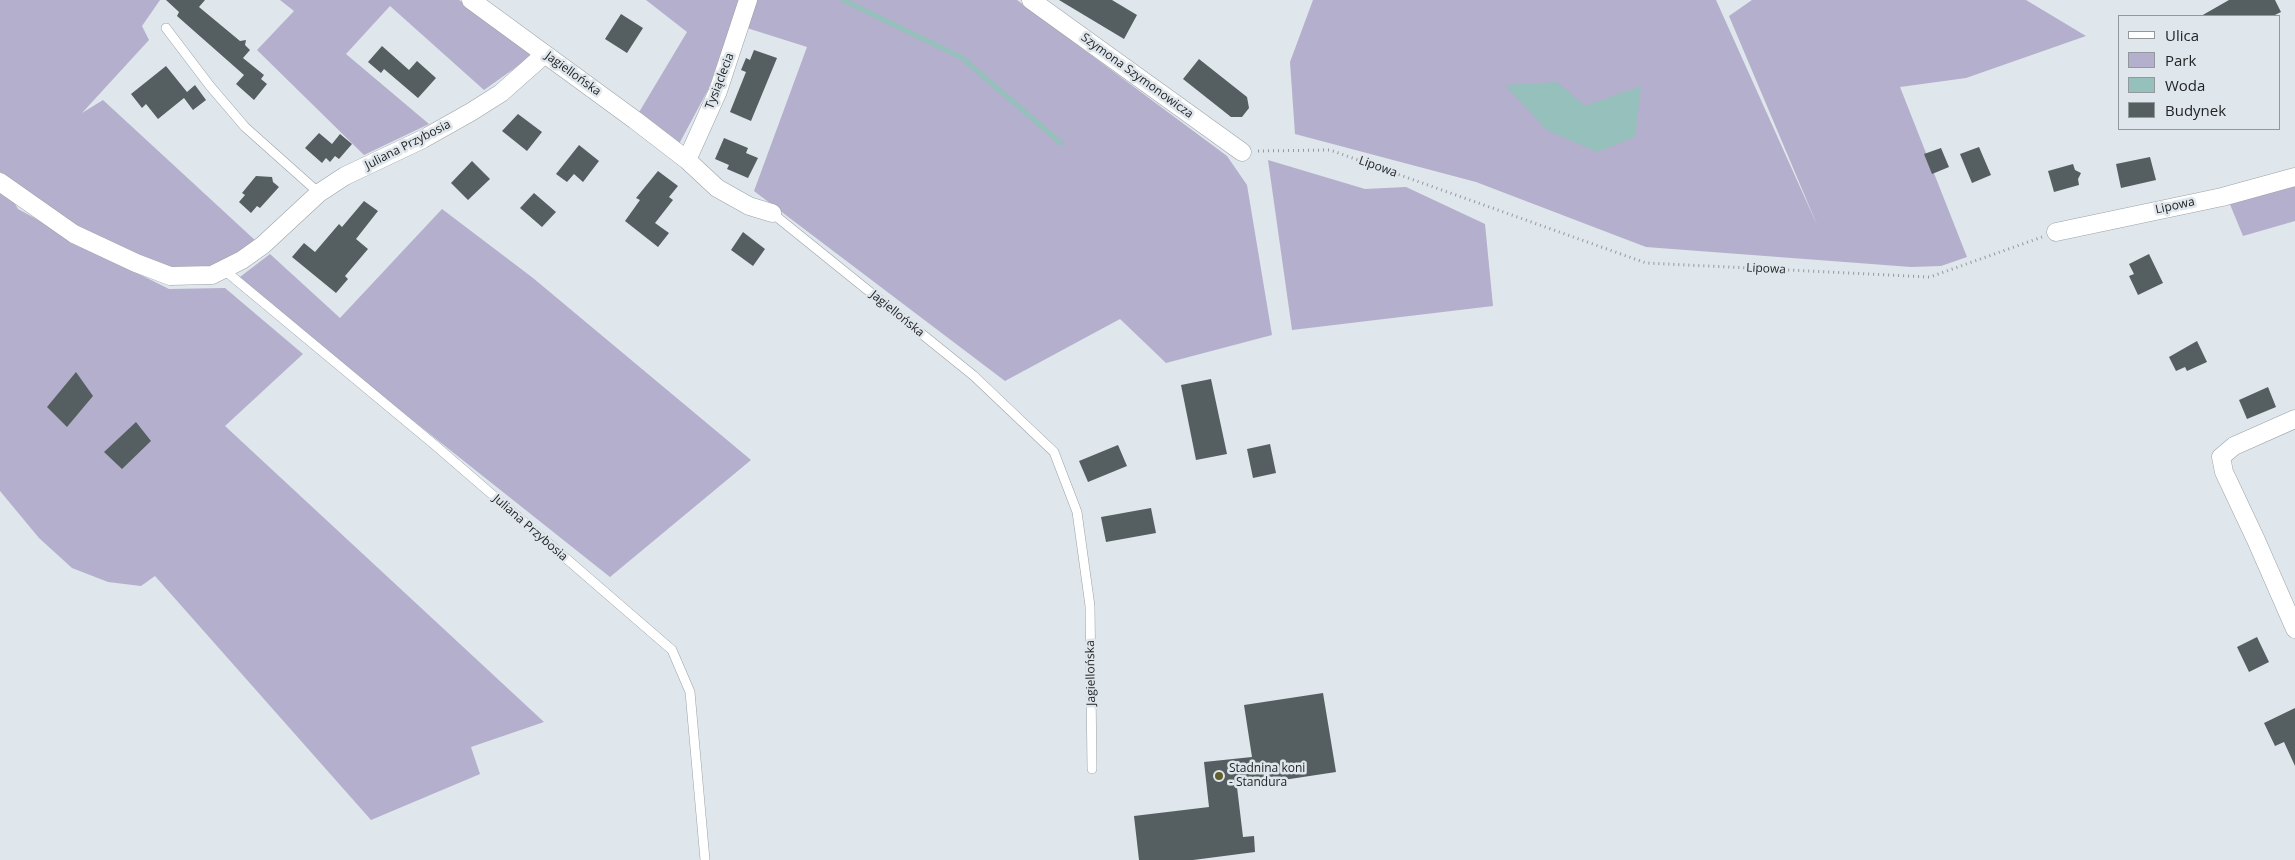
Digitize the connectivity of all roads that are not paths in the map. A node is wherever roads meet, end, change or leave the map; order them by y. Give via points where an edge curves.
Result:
1 (471, 0) edge
2 (748, 0) edge
3 (1031, 0) edge
4 (166, 28) dead end
5 (545, 54) junction
6 (1242, 152) road end
7 (687, 160) junction
8 (2295, 177) edge
9 (0, 182) edge
10 (319, 193) junction
11 (772, 213) joint
12 (2056, 232) road end
13 (223, 270) junction
14 (2295, 419) edge
15 (2295, 629) edge
16 (1092, 769) dead end
17 (705, 860) edge

1 - 5 street, Jagiellońska
2 - 7 street, Tysiąclecia via 718,91
3 - 6 street, Szymona Szymonowicza
4 - 10 lane via 246,128
5 - 7 street, Jagiellońska
5 - 10 street, Juliana Przybosia via 501,93 471,112 345,176
7 - 11 street, Jagiellońska via 717,188 749,206
8 - 12 street, Lipowa
9 - 13 street, Juliana Przybosia via 74,234 136,264 170,276 212,275
10 - 13 street, Juliana Przybosia via 263,245
11 - 16 lane, Jagiellońska via 974,376 1054,452 1077,512 1090,606
13 - 17 lane, Juliana Przybosia via 436,446 672,650 690,692
14 - 15 street via 2234,446 2221,457 2224,472

